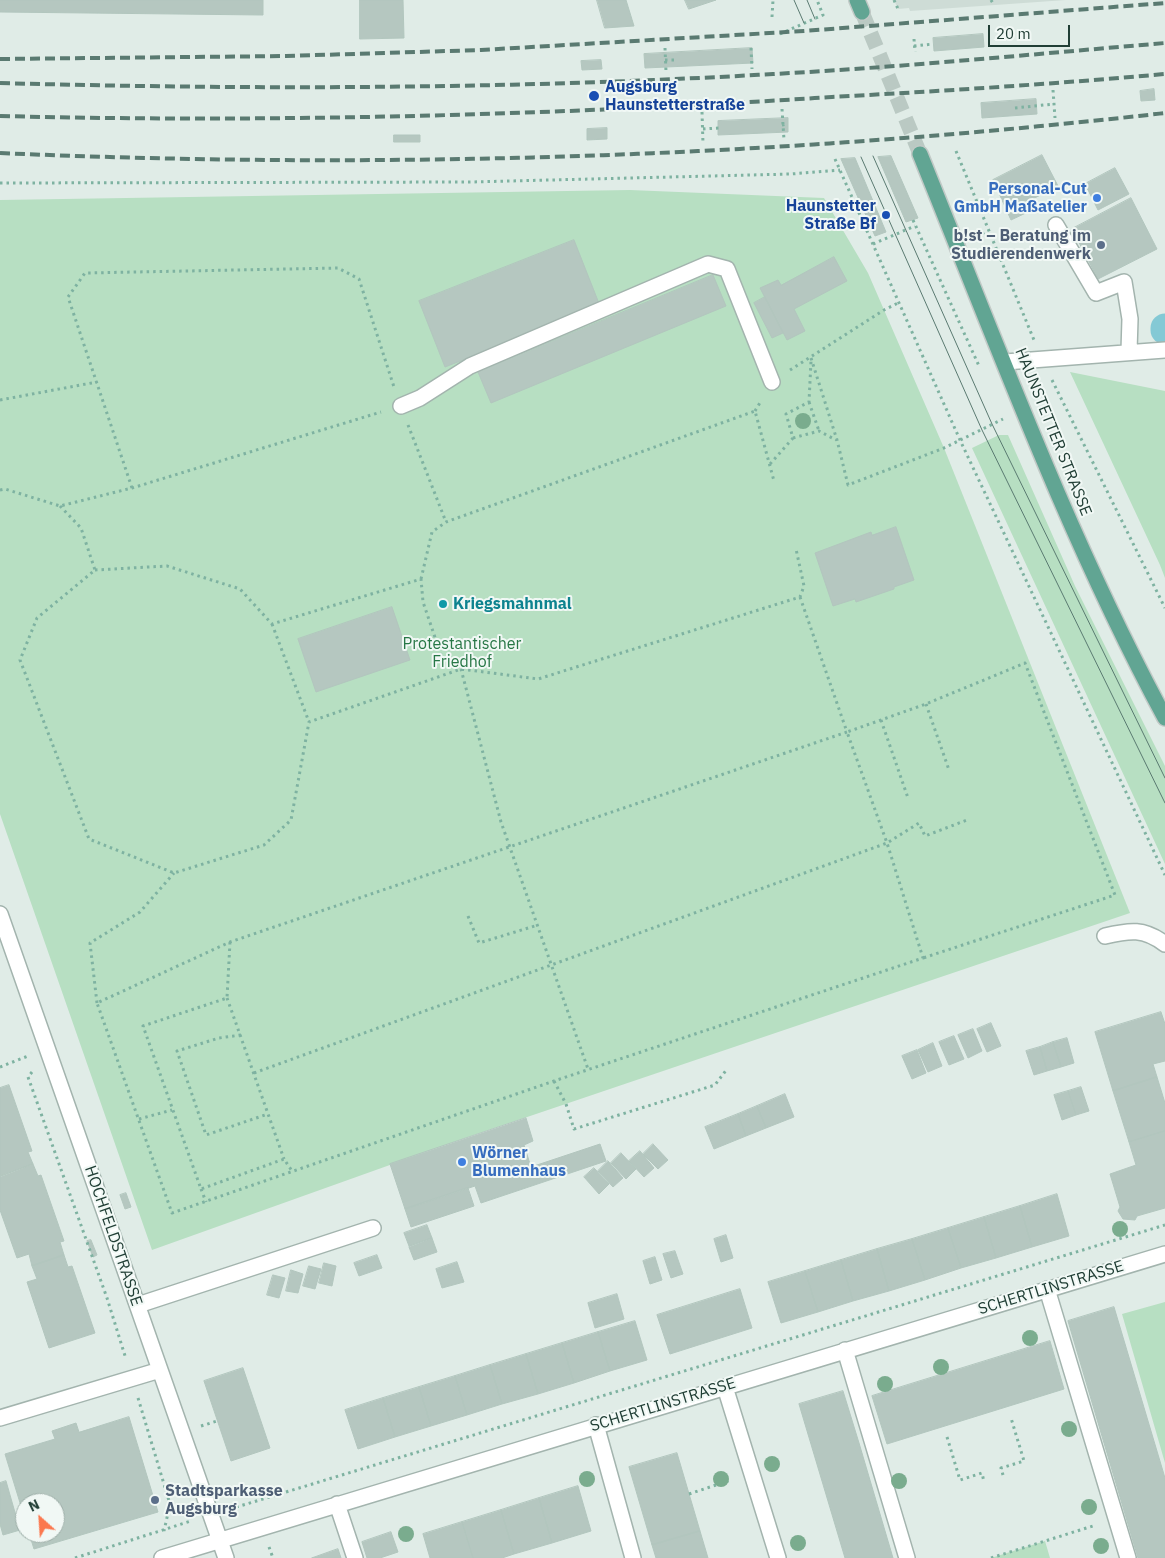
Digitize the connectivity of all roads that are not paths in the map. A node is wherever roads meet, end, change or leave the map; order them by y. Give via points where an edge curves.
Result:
1 (920, 154) tunnel mouth
2 (1056, 224) dead end
3 (1165, 350) edge
4 (1129, 351) junction
5 (1005, 362) junction
6 (772, 382) road end
7 (401, 406) road end
8 (1165, 718) edge
9 (0, 914) edge
10 (1106, 936) dead end
11 (1165, 944) edge
12 (373, 1228) dead end
13 (1165, 1254) edge
14 (1047, 1289) junction
15 (138, 1305) junction
16 (845, 1350) junction
17 (160, 1370) junction
18 (725, 1387) junction
19 (0, 1418) edge
20 (596, 1425) junction
21 (337, 1504) junction
22 (220, 1539) junction
23 (162, 1558) edge
24 (226, 1558) edge
25 (356, 1558) edge
26 (633, 1558) edge
27 (778, 1558) edge
28 (906, 1558) edge
29 (1128, 1558) edge

1 - 5 main road, HAUNSTETTER STRASSE
2 - 4 street via 1096,293 1124,282 1130,319
3 - 4 street
4 - 5 street
5 - 8 main road, HAUNSTETTER STRASSE via 1047,470 1126,642
6 - 7 street via 727,269 708,264 470,366 420,398
9 - 15 street, HOCHFELDSTRASSE
10 - 11 street via 1126,931 1143,932
12 - 15 street
13 - 14 street, SCHERTLINSTRASSE
14 - 16 street, SCHERTLINSTRASSE
14 - 29 street
15 - 17 street, HOCHFELDSTRASSE
16 - 18 street, SCHERTLINSTRASSE
16 - 28 street
17 - 19 street
17 - 22 street, HOCHFELDSTRASSE
18 - 20 street, SCHERTLINSTRASSE
18 - 27 street
20 - 21 street, SCHERTLINSTRASSE
20 - 26 street
21 - 22 street, SCHERTLINSTRASSE
21 - 25 street
22 - 23 street, SCHERTLINSTRASSE
22 - 24 street, HOCHFELDSTRASSE

